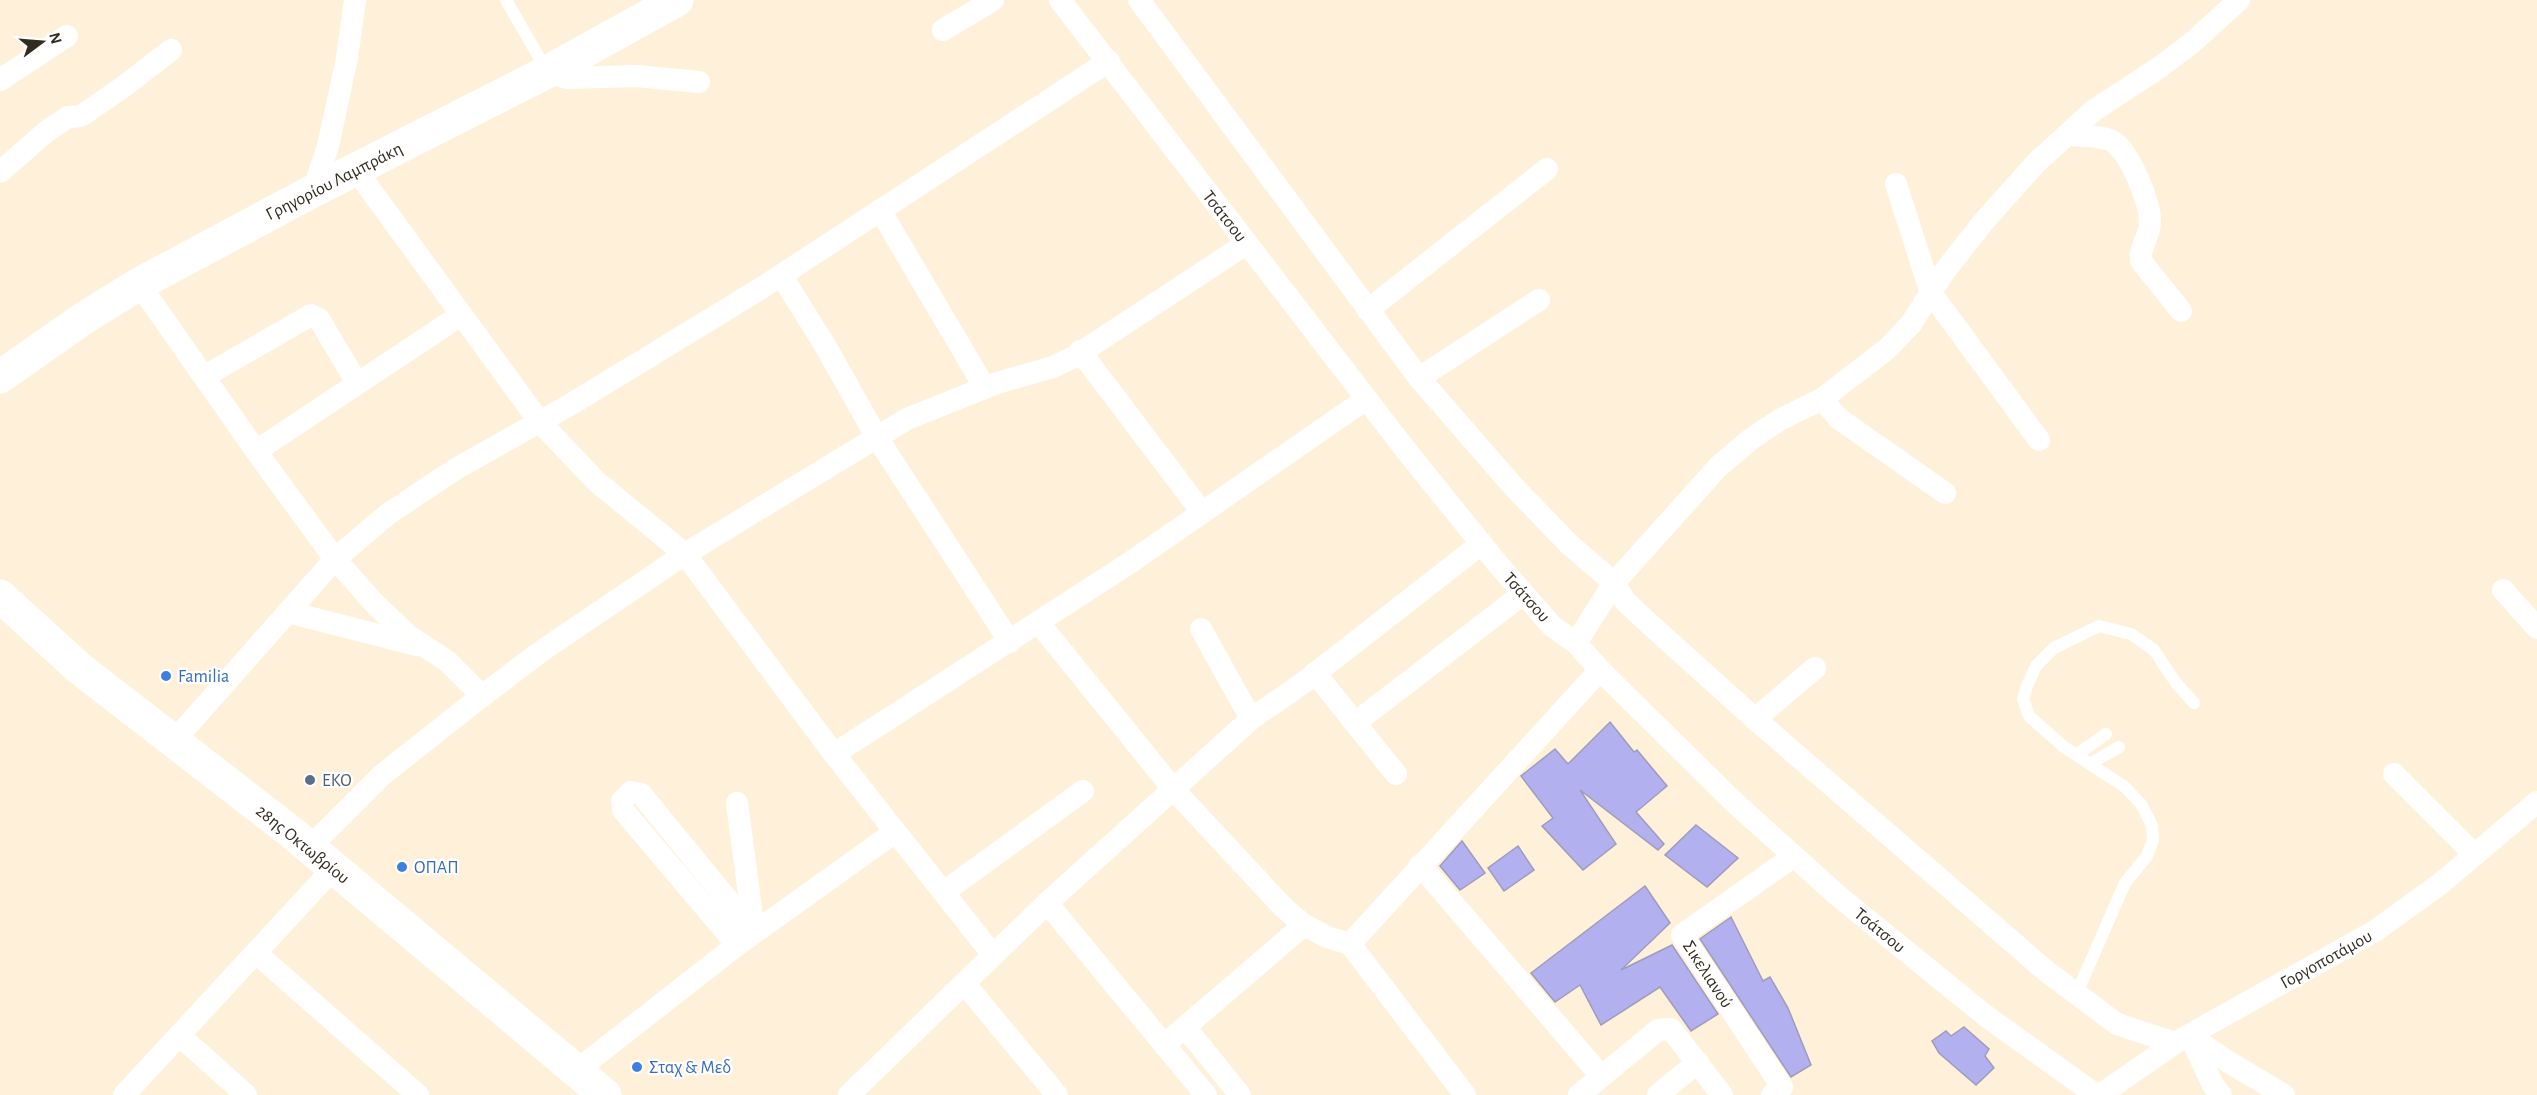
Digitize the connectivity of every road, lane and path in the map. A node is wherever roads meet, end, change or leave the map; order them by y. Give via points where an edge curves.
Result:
1 (355, 0) edge
2 (506, 0) edge
3 (993, 0) edge
4 (1060, 0) edge
5 (1139, 0) edge
6 (1152, 0) edge
7 (2239, 0) edge
8 (665, 3) edge
9 (1158, 26) junction
10 (943, 30) dead end
11 (67, 36) dead end
12 (171, 50) dead end
13 (1109, 61) junction
14 (547, 72) junction
15 (0, 80) edge
16 (699, 82) dead end
17 (2069, 135) junction
18 (1546, 169) dead end
19 (356, 170) junction
20 (0, 172) edge
21 (1896, 184) dead end
22 (313, 191) junction
23 (880, 210) junction
24 (1246, 244) junction
25 (781, 275) junction
26 (139, 284) junction
27 (1931, 293) junction
28 (1539, 300) dead end
29 (1368, 310) junction
30 (2181, 311) dead end
31 (461, 315) junction
32 (1080, 351) junction
33 (205, 376) junction
34 (0, 377) edge
35 (1419, 378) junction
36 (357, 383) junction
37 (986, 388) junction
38 (1366, 399) junction
39 (1822, 399) junction
40 (539, 422) junction
41 (876, 436) junction
42 (2039, 440) dead end
43 (256, 451) junction
44 (1945, 493) dead end
45 (1201, 512) junction
46 (1481, 544) junction
47 (685, 554) junction
48 (335, 559) junction
49 (1614, 583) junction
50 (2503, 590) dead end
51 (1523, 594) junction
52 (0, 596) edge
53 (288, 612) junction
54 (1039, 623) junction
55 (2537, 628) edge
56 (1201, 629) dead end
57 (1010, 642) junction
58 (1576, 643) junction
59 (427, 648) junction
60 (1815, 668) dead end
61 (1600, 670) junction
62 (1315, 673) junction
63 (482, 696) junction
64 (2194, 703) dead end
65 (1251, 719) junction
66 (1755, 719) junction
67 (1355, 723) junction
68 (2106, 734) dead end
69 (173, 742) junction
70 (2119, 747) dead end
71 (834, 754) junction
72 (2076, 755) junction
73 (2090, 764) junction
74 (1396, 774) dead end
75 (2394, 774) dead end
76 (1174, 790) junction
77 (1083, 791) dead end
78 (2537, 802) edge
79 (737, 803) dead end
80 (895, 832) junction
81 (309, 848) junction
82 (2475, 855) junction
83 (1794, 856) junction
84 (1420, 865) junction
85 (333, 869) junction
86 (944, 892) junction
87 (1047, 903) junction
88 (1304, 926) junction
89 (745, 939) junction
90 (1350, 944) junction
91 (256, 953) junction
92 (993, 955) junction
93 (964, 983) junction
94 (2076, 995) junction
95 (1185, 1027) junction
96 (179, 1035) junction
97 (2182, 1039) junction
98 (1164, 1045) junction
99 (1698, 1062) junction
100 (576, 1071) junction
101 (1601, 1076) junction
102 (124, 1095) edge
103 (246, 1095) edge
104 (418, 1095) edge
105 (605, 1095) edge
106 (849, 1095) edge
107 (1057, 1095) edge
108 (1206, 1095) edge
109 (1240, 1095) edge
110 (1465, 1095) edge
111 (1579, 1095) edge
112 (1658, 1095) edge
113 (1722, 1095) edge
114 (1772, 1095) edge
115 (2069, 1095) edge
116 (2088, 1095) edge
117 (2096, 1095) edge
118 (2100, 1095) edge
119 (2221, 1095) edge
120 (2284, 1095) edge

1 - 22 street via 328,146
2 - 14 lane
3 - 10 street
4 - 13 street, Τσάτσου
5 - 9 street
6 - 9 street
7 - 17 street via 2193,42 2093,111
8 - 14 main road, Γρηγορίου Λαμπράκη
9 - 29 street
11 - 15 street
12 - 20 street via 81,116 68,117 47,130
13 - 23 street
13 - 24 street, Τσάτσου
14 - 16 street via 567,78 637,76
14 - 19 main road, Γρηγορίου Λαμπράκη
17 - 27 street via 2016,183
17 - 30 street via 2111,140 2127,158 2140,183 2150,222 2141,261
18 - 29 street
19 - 22 main road, Γρηγορίου Λαμπράκη
19 - 31 street
21 - 27 street
22 - 26 main road, Γρηγορίου Λαμπράκη
23 - 25 street
23 - 37 street
24 - 32 street
24 - 38 street, Τσάτσου
25 - 40 street
25 - 41 street
26 - 33 street
26 - 34 main road, Γρηγορίου Λαμπράκη
27 - 39 street via 1911,324 1887,349
27 - 42 street
28 - 35 street
29 - 35 street
31 - 36 street
31 - 40 street
32 - 37 street via 1053,367
32 - 45 street
33 - 36 street via 311,315 319,319
33 - 43 street
35 - 49 street via 1513,486 1569,544
36 - 43 street
37 - 41 street via 907,419
38 - 45 street
38 - 46 street, Τσάτσου
39 - 44 street via 1838,418
39 - 49 street via 1781,419 1718,467
40 - 47 street via 597,482
40 - 48 street via 454,470 388,514
41 - 47 street
41 - 57 street
43 - 48 street
45 - 54 street
46 - 51 street, Τσάτσου
46 - 62 street
47 - 63 street
47 - 71 street
48 - 53 street
48 - 59 street via 375,604
49 - 58 street
49 - 66 street via 1644,619
50 - 55 street
51 - 58 street, Τσάτσου via 1552,626
51 - 67 street
52 - 69 main road, 28ης Οκτωβρίου via 79,668
53 - 59 street
53 - 69 street
54 - 57 street
54 - 76 street
56 - 65 street
57 - 71 street
58 - 61 street, Τσάτσου
59 - 63 street via 447,661
60 - 66 street
61 - 83 street, Τσάτσου
61 - 84 street
62 - 65 street
62 - 67 street
63 - 81 street via 382,775
64 - 72 lane via 2154,650 2131,634 2099,626 2054,648 2036,666 2023,699 2029,716
65 - 76 street
66 - 94 street
67 - 74 street
68 - 72 lane
69 - 81 main road, 28ης Οκτωβρίου
70 - 73 lane
71 - 80 street
72 - 73 lane
73 - 94 lane via 2125,787 2141,804 2152,825 2153,840 2147,856 2125,883
75 - 82 street
76 - 87 street
76 - 88 street
77 - 86 street
78 - 82 street, Γοργοποτάμου
79 - 89 street
80 - 86 street
80 - 89 street
81 - 85 main road, 28ης Οκτωβρίου
82 - 97 street, Γοργοποτάμου via 2375,931
83 - 114 street, Σικελιανού via 1682,935 1782,1088
83 - 117 street, Τσάτσου via 1836,895 1986,1016
84 - 90 street
84 - 101 street
85 - 91 street
85 - 100 main road, 28ης Οκτωβρίου
86 - 92 street
87 - 92 street
87 - 98 street
88 - 90 street
88 - 95 street
89 - 89 street via 622,810 622,801 631,792 641,794
89 - 100 street
90 - 110 street
91 - 96 street
91 - 104 street
92 - 93 street
93 - 106 street
93 - 107 street
94 - 97 street via 2117,1024
95 - 98 street
95 - 109 street
96 - 102 street
96 - 103 street
97 - 118 street, Γοργοποτάμου
97 - 119 street
97 - 120 street
98 - 108 street
99 - 101 street via 1671,1029 1658,1030
99 - 112 street
99 - 113 street
100 - 105 main road, 28ης Οκτωβρίου
101 - 111 street
115 - 116 street

